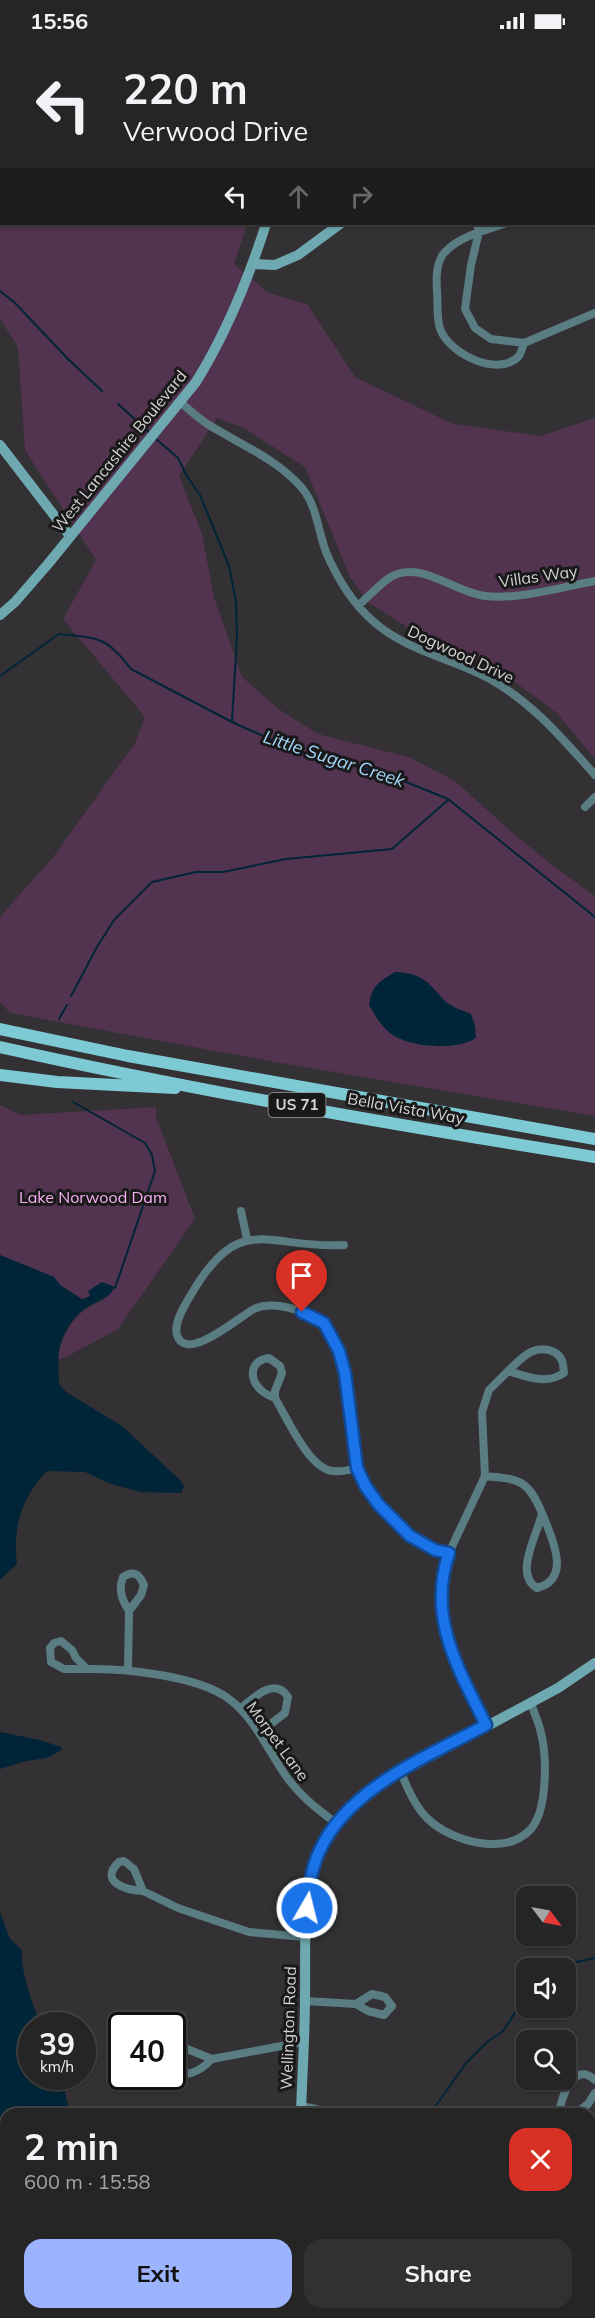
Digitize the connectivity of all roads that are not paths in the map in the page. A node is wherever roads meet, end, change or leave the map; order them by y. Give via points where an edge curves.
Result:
1 (266, 225) edge
2 (339, 225) edge
3 (498, 225) edge
4 (478, 228) edge
5 (253, 264) junction
6 (595, 313) edge
7 (524, 343) junction
8 (176, 407) junction
9 (0, 445) edge
10 (70, 536) junction
11 (595, 581) edge
12 (358, 606) junction
13 (0, 615) edge
14 (595, 775) edge
15 (595, 797) edge
16 (585, 807) dead end
17 (0, 1029) edge
18 (0, 1047) edge
19 (0, 1074) edge
20 (222, 1091) junction
21 (595, 1139) edge
22 (595, 1157) edge
23 (241, 1211) dead end
24 (247, 1239) junction
25 (344, 1245) dead end
26 (508, 1371) junction
27 (275, 1398) junction
28 (357, 1468) junction
29 (485, 1476) junction
30 (542, 1513) junction
31 (449, 1553) junction
32 (129, 1611) junction
33 (595, 1663) edge
34 (87, 1669) junction
35 (128, 1670) junction
36 (531, 1703) junction
37 (240, 1709) junction
38 (486, 1725) junction
39 (259, 1733) junction
40 (401, 1772) junction
41 (336, 1823) junction
42 (143, 1891) junction
43 (305, 1936) junction
44 (305, 2001) junction
45 (356, 2004) dead end
46 (303, 2042) junction
47 (186, 2049) edge
48 (212, 2059) junction
49 (186, 2074) edge
50 (595, 2080) edge
51 (595, 2093) edge
52 (301, 2108) edge
53 (560, 2108) edge
54 (582, 2108) edge

1 - 5 street, West Lancashire Boulevard
2 - 5 street via 298,255 274,265
3 - 4 street
4 - 7 street via 465,309 475,328 490,339
4 - 7 street via 446,251 439,261 436,281 440,331 455,350 482,363 503,364 519,356
5 - 8 street, West Lancashire Boulevard via 215,351
6 - 7 street
8 - 10 street, West Lancashire Boulevard
8 - 12 street, Dogwood Drive via 287,472 304,490 326,551
9 - 10 street
10 - 13 street, West Lancashire Boulevard
11 - 12 street, Villas Way via 516,595 485,596 419,572 403,572
12 - 14 street, Dogwood Drive via 397,640 486,677 517,695
15 - 16 street
17 - 21 main road, Bella Vista Way / US 71 via 128,1056
18 - 20 main road, Bella Vista Way / US 71
19 - 20 main road via 57,1082
20 - 22 main road, Bella Vista Way / US 71
23 - 24 street
24 - 25 street
24 - 28 street via 226,1250 201,1279 183,1310 176,1334 180,1341 196,1345 256,1308 279,1306 324,1323 345,1373
26 - 26 street via 545,1380 564,1373 559,1355 546,1349 525,1355
26 - 29 street via 489,1390 482,1412
27 - 27 street via 282,1373 276,1362 261,1359 252,1372 254,1381 260,1390
27 - 28 street via 318,1466 332,1472
28 - 31 street via 379,1505 410,1536
29 - 30 street via 524,1483
29 - 31 street
30 - 30 street via 558,1568 553,1580 537,1588 527,1575 526,1563
31 - 38 street via 441,1579 444,1623 458,1667
32 - 32 street via 144,1585 135,1573 123,1577 120,1585
32 - 35 street
33 - 36 street, Wellington Road
34 - 34 street, Morpet Lane via 64,1670 51,1662 50,1648 61,1641 67,1644
34 - 35 street, Morpet Lane
35 - 37 street, Morpet Lane via 208,1686
36 - 38 street, Wellington Road
36 - 40 street via 542,1735 544,1788 536,1821 516,1839 500,1844 480,1843 441,1830 417,1805
37 - 39 street, Morpet Lane
37 - 39 street via 268,1689 284,1690 288,1696 285,1713
38 - 40 street, Wellington Road
39 - 41 street, Morpet Lane via 298,1792
40 - 41 street, Wellington Road via 355,1802
41 - 43 street, Wellington Road via 319,1850 310,1881
42 - 42 street via 122,1888 114,1881 113,1867 119,1862 130,1864
42 - 43 street via 178,1908 249,1932
43 - 44 street, Wellington Road
44 - 45 street
44 - 46 street, Wellington Road
46 - 48 street
46 - 52 street, Wellington Road
47 - 48 street
48 - 49 street via 202,2069
50 - 53 street via 582,2074 571,2079
51 - 54 street

